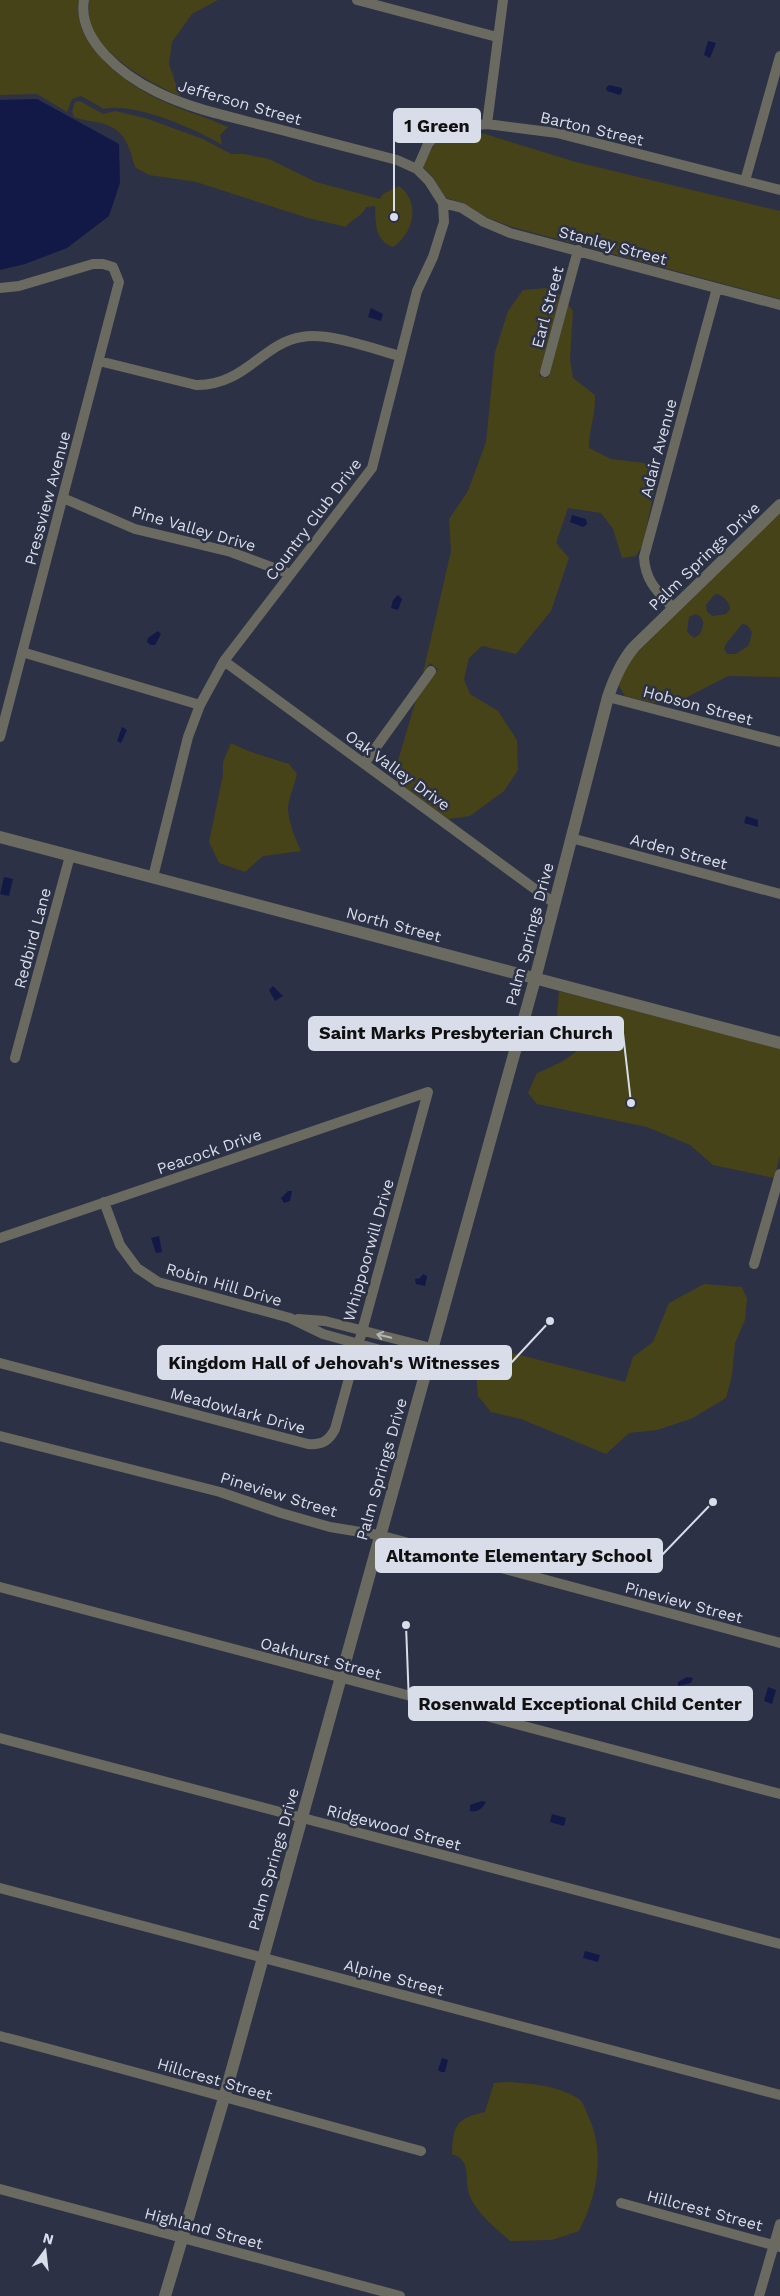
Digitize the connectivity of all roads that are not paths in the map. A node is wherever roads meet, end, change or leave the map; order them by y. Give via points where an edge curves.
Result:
1 (84, 0) edge
2 (356, 0) edge
3 (502, 0) edge
4 (497, 37) junction
5 (780, 56) edge
6 (778, 68) edge
7 (487, 124) junction
8 (417, 169) junction
9 (746, 181) junction
10 (780, 190) edge
11 (443, 203) junction
12 (578, 250) junction
13 (0, 288) edge
14 (716, 288) junction
15 (780, 305) edge
16 (400, 356) junction
17 (99, 361) junction
18 (545, 372) dead end
19 (64, 498) junction
20 (780, 505) edge
21 (290, 574) junction
22 (673, 608) junction
23 (22, 652) junction
24 (224, 661) junction
25 (431, 671) dead end
26 (608, 697) junction
27 (200, 705) junction
28 (0, 737) edge
29 (780, 742) edge
30 (364, 764) junction
31 (0, 837) edge
32 (571, 838) junction
33 (70, 856) junction
34 (153, 877) junction
35 (780, 894) edge
36 (554, 903) junction
37 (535, 979) junction
38 (780, 1043) edge
39 (16, 1058) dead end
40 (428, 1092) joint
41 (780, 1174) edge
42 (104, 1202) junction
43 (0, 1238) edge
44 (754, 1264) dead end
45 (290, 1318) junction
46 (362, 1330) junction
47 (358, 1344) junction
48 (431, 1348) junction
49 (0, 1363) edge
50 (427, 1363) junction
51 (0, 1436) edge
52 (324, 1442) joint
53 (379, 1535) junction
54 (0, 1587) edge
55 (780, 1643) edge
56 (340, 1678) junction
57 (0, 1738) edge
58 (780, 1794) edge
59 (302, 1818) junction
60 (0, 1888) edge
61 (780, 1944) edge
62 (262, 1957) junction
63 (0, 2036) edge
64 (780, 2095) edge
65 (224, 2098) junction
66 (421, 2151) dead end
67 (0, 2189) edge
68 (621, 2203) dead end
69 (780, 2224) edge
70 (182, 2238) junction
71 (777, 2246) edge
72 (165, 2296) edge
73 (400, 2296) edge
74 (759, 2296) edge

1 - 8 street, Jefferson Street via 87,30 106,54 140,83 157,92 219,114 397,160
2 - 4 street
3 - 4 street
4 - 7 street
5 - 6 street
6 - 9 street
7 - 8 street, Barton Street via 442,128 428,144
7 - 9 street, Barton Street via 557,133
8 - 11 street
9 - 10 street, Barton Street
11 - 12 street, Stanley Street via 462,208 510,233
11 - 16 street, Country Club Drive via 444,222 433,257 417,291
12 - 14 street, Stanley Street
12 - 18 street, Earl Street
13 - 17 street, Pressview Avenue via 19,286 93,264 113,266 119,282
14 - 15 street, Stanley Street
14 - 22 street, Adair Avenue via 644,557 651,585
16 - 17 street via 323,337 304,336 290,340 227,381 212,385 196,385
16 - 21 street, Country Club Drive via 372,468
17 - 19 street, Pressview Avenue
19 - 21 street, Pine Valley Drive via 135,529 231,552
19 - 23 street, Pressview Avenue
20 - 22 street, Palm Springs Drive
21 - 24 street, Country Club Drive
22 - 26 street, Palm Springs Drive via 625,657
23 - 27 street
23 - 28 street, Pressview Avenue
24 - 27 street, Country Club Drive
24 - 30 street, Oak Valley Drive
25 - 30 street
26 - 29 street, Hobson Street
26 - 32 street, Palm Springs Drive
27 - 34 street, Country Club Drive via 188,737
30 - 36 street, Oak Valley Drive
31 - 33 street, North Street
32 - 35 street, Arden Street
32 - 36 street, Palm Springs Drive
33 - 34 street, North Street
33 - 39 street, Redbird Lane
34 - 37 street, North Street
36 - 37 street, Palm Springs Drive
37 - 38 street, North Street
37 - 48 street, Palm Springs Drive
40 - 42 street, Peacock Drive
40 - 46 street, Whippoorwill Drive
41 - 44 street
42 - 43 street, Peacock Drive
42 - 45 street, Robin Hill Drive via 120,1246 137,1268 158,1282
45 - 46 street, Robin Hill Drive
45 - 47 street, Robin Hill Drive via 323,1334
46 - 47 street, Whippoorwill Drive
48 -> 46 street, Robin Hill Drive
47 - 50 street, Robin Hill Drive
47 - 52 street, Whippoorwill Drive via 335,1429
48 - 50 street, Palm Springs Drive
49 - 52 street, Meadowlark Drive via 308,1444
50 - 53 street, Palm Springs Drive
51 - 53 street, Pineview Street via 220,1492 330,1527
53 - 55 street, Pineview Street
53 - 56 street, Palm Springs Drive
54 - 56 street, Oakhurst Street
56 - 58 street, Oakhurst Street
56 - 59 street, Palm Springs Drive
57 - 59 street, Ridgewood Street
59 - 61 street, Ridgewood Street
59 - 62 street, Palm Springs Drive
60 - 62 street, Alpine Street
62 - 64 street, Alpine Street
62 - 65 street, Palm Springs Drive
63 - 65 street, Hillcrest Street via 180,2083
65 - 66 street, Hillcrest Street
65 - 70 street, Palm Springs Drive
67 - 70 street, Highland Street
68 - 71 street, Hillcrest Street
69 - 71 street
70 - 72 street, Palm Springs Drive
70 - 73 street, Highland Street
71 - 74 street

